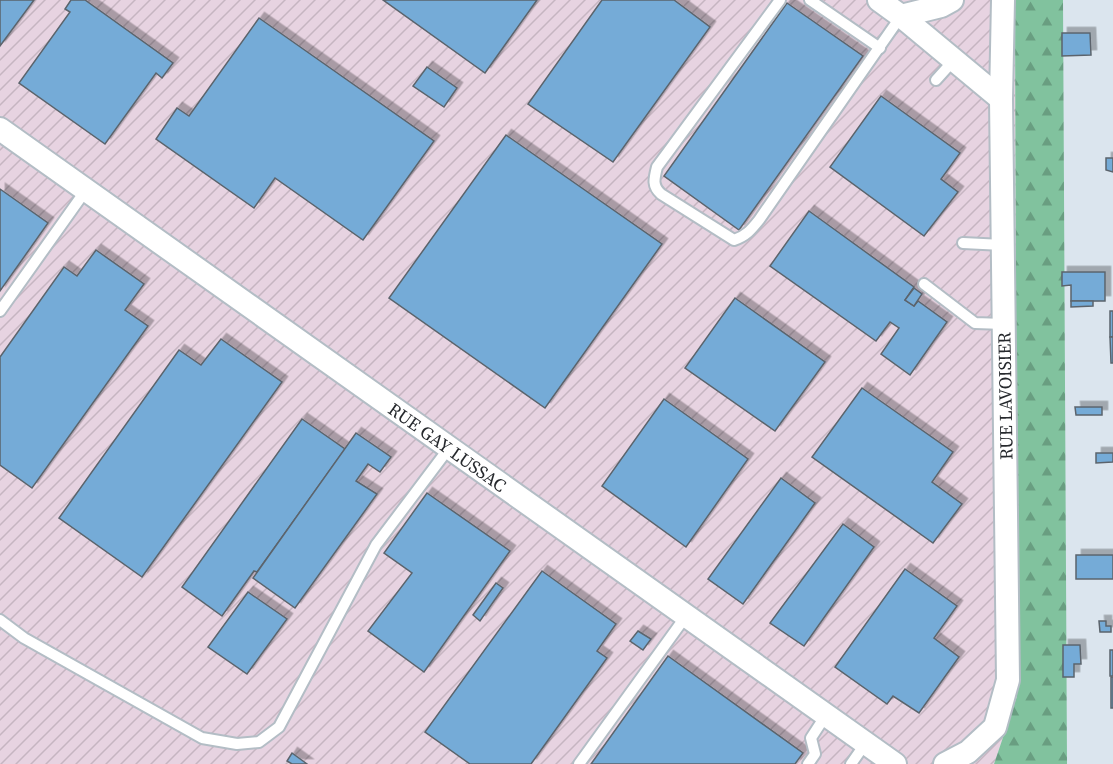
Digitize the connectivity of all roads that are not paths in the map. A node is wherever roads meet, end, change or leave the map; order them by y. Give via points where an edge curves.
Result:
1 (780, 0) edge
2 (810, 0) edge
3 (879, 0) edge
4 (952, 0) edge
5 (1003, 0) edge
6 (901, 16) junction
7 (880, 48) junction
8 (954, 60) junction
9 (936, 80) dead end
10 (1001, 99) junction
11 (0, 129) edge
12 (87, 190) junction
13 (963, 243) dead end
14 (1003, 244) junction
15 (924, 284) dead end
16 (0, 311) edge
17 (1004, 324) junction
18 (449, 448) junction
19 (686, 616) junction
20 (0, 620) edge
21 (826, 716) junction
22 (865, 744) junction
23 (579, 764) edge
24 (808, 764) edge
25 (850, 764) edge
26 (895, 764) edge
27 (945, 764) edge

1 - 7 lane via 657,167 654,180 661,194 734,240 750,232
2 - 7 lane
3 - 6 street
4 - 6 street
5 - 10 street, RUE LAVOISIER
6 - 7 lane
6 - 8 street
8 - 9 lane
8 - 10 street
10 - 14 street, RUE LAVOISIER
11 - 12 street, RUE GAY LUSSAC
12 - 16 lane
12 - 18 street, RUE GAY LUSSAC
13 - 14 lane
14 - 17 street, RUE LAVOISIER
15 - 17 lane via 975,323
17 - 27 street, RUE LAVOISIER via 1008,680 996,727 968,752
18 - 19 street, RUE GAY LUSSAC
18 - 20 lane via 376,545 279,727 259,742 237,744 202,738 24,638
19 - 21 street, RUE GAY LUSSAC
19 - 23 lane
21 - 22 street, RUE GAY LUSSAC
21 - 24 lane via 811,738 815,754
22 - 25 lane
22 - 26 street, RUE GAY LUSSAC

